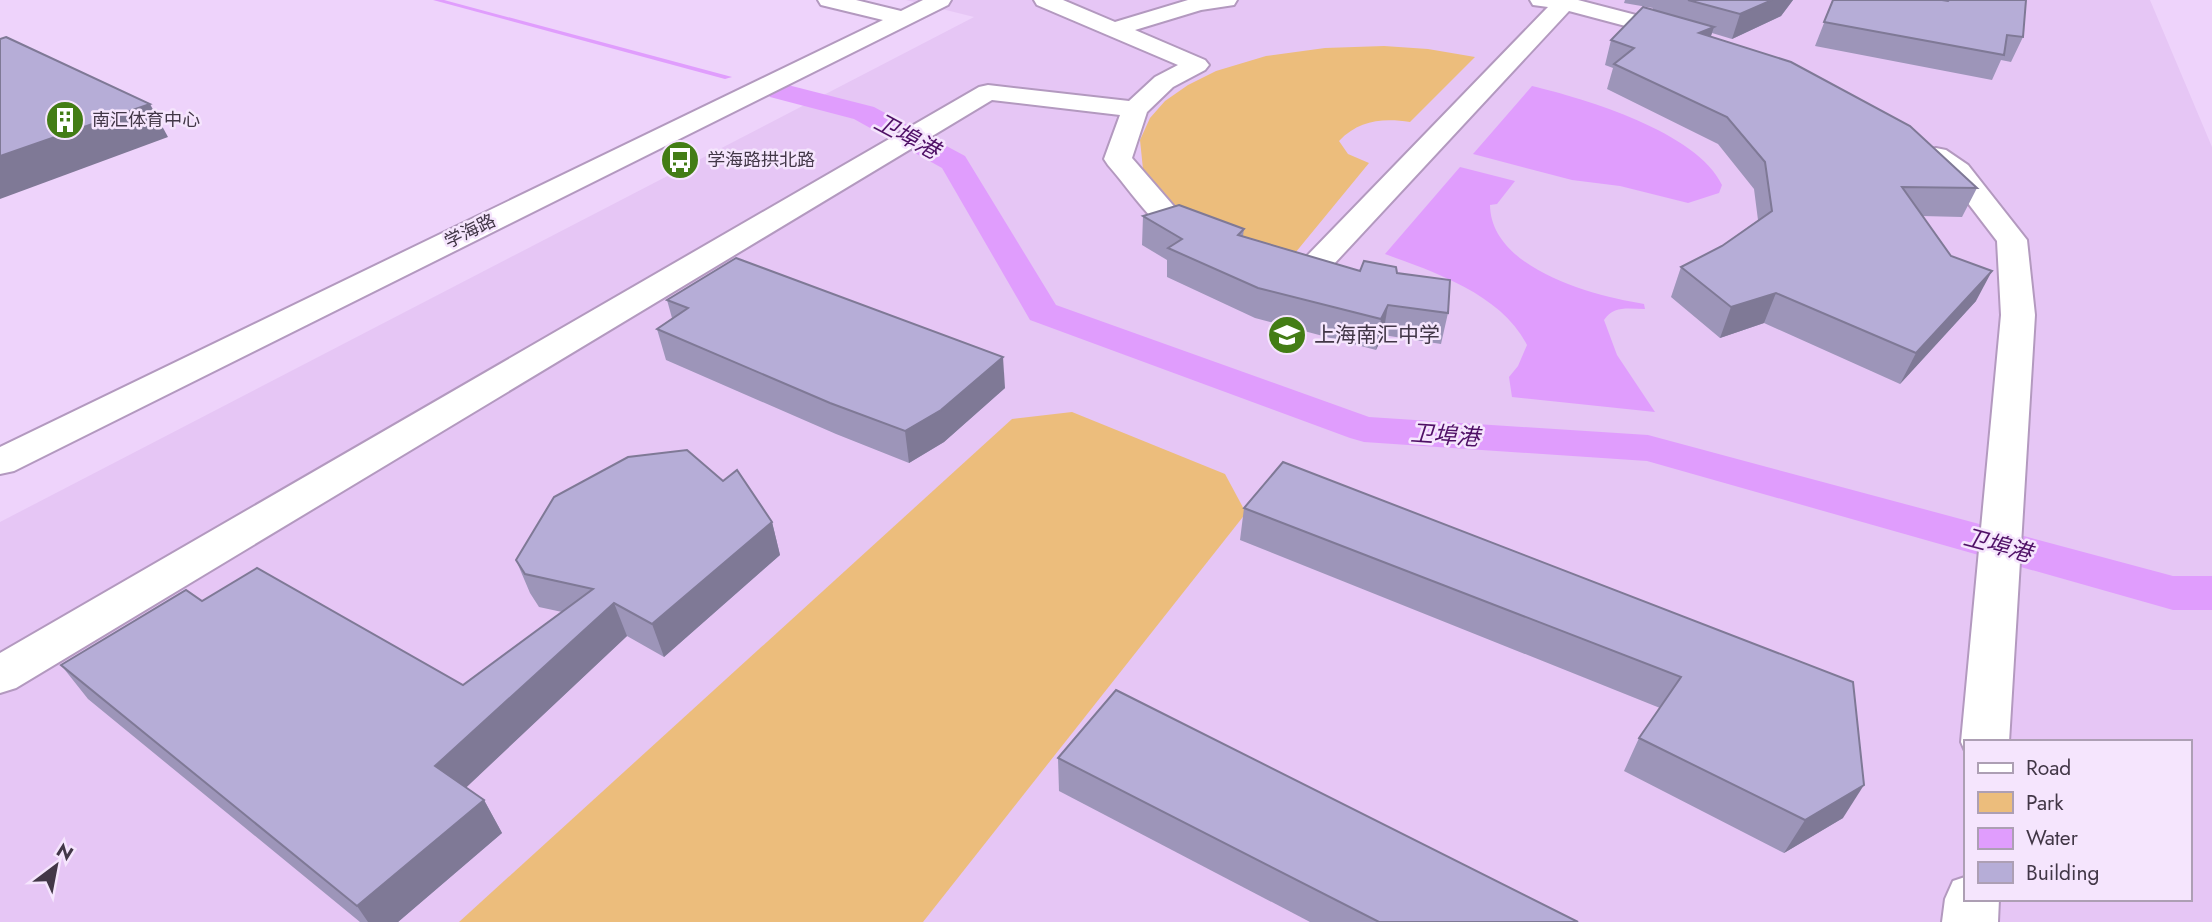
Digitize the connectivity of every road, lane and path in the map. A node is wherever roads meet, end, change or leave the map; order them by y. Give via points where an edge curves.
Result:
1 (829, 0) edge
2 (940, 0) edge
3 (1045, 0) edge
4 (1226, 0) edge
5 (1558, 1) edge
6 (903, 18) junction
7 (1116, 29) junction
8 (1708, 42) edge
9 (1135, 109) junction
10 (1913, 140) edge
11 (1232, 242) edge
12 (1258, 252) edge
13 (0, 462) edge
14 (0, 675) edge
15 (1985, 740) edge
16 (1972, 901) edge
17 (1970, 922) edge

1 - 6 street
2 - 6 street, 学海路
3 - 7 street
4 - 7 street
5 - 8 street
5 - 12 street via 1309,272
6 - 13 street, 学海路
7 - 9 street via 1197,65 1164,82
9 - 11 street via 1118,159 1168,217
9 - 14 street via 988,92
10 - 15 street via 1958,172 2012,240 2018,315
16 - 17 street

